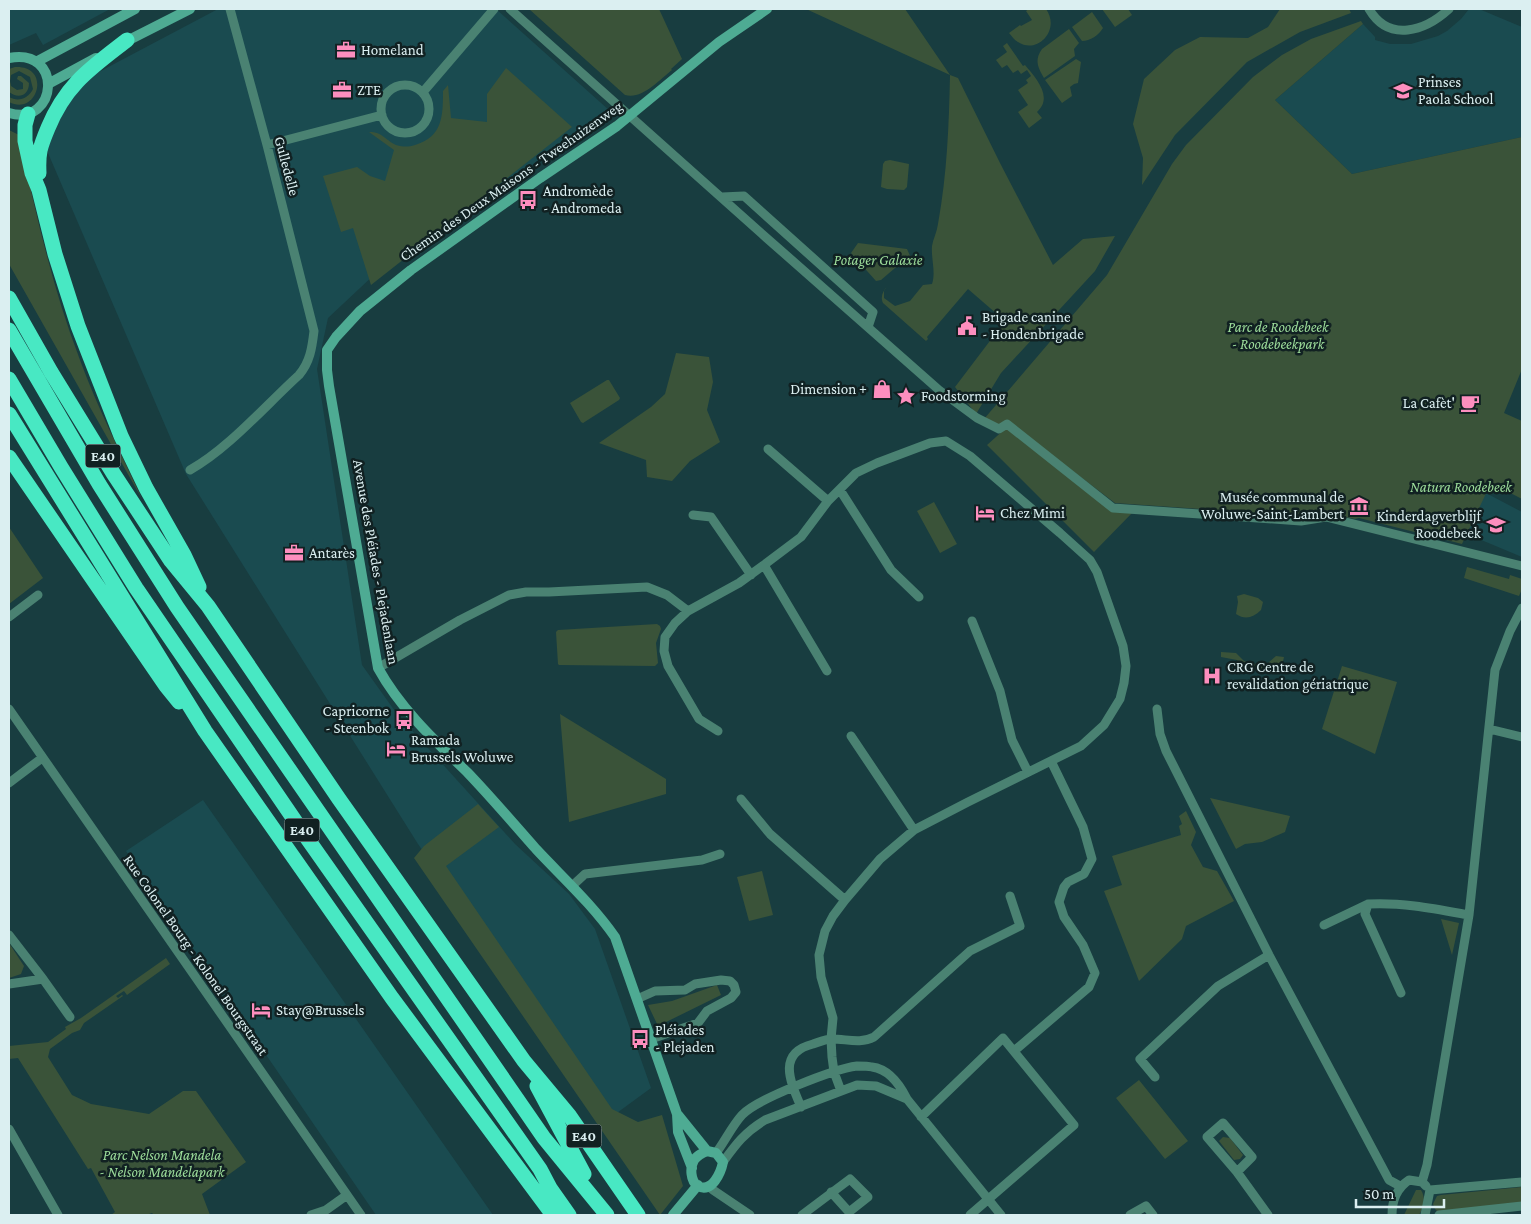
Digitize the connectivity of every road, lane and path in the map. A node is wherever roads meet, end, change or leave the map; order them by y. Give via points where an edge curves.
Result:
1 (135, 9) edge
2 (190, 9) edge
3 (230, 9) edge
4 (494, 9) edge
5 (510, 9) edge
6 (767, 9) edge
7 (1370, 9) edge
8 (1449, 9) edge
9 (127, 40) junction
10 (9, 58) edge
11 (36, 62) junction
12 (48, 84) junction
13 (422, 92) junction
14 (9, 113) edge
15 (28, 114) junction
16 (382, 115) junction
17 (630, 115) junction
18 (267, 145) junction
19 (39, 190) junction
20 (722, 197) junction
21 (9, 298) edge
22 (868, 327) junction
23 (9, 330) edge
24 (327, 350) joint
25 (9, 380) edge
26 (9, 414) edge
27 (768, 449) dead end
28 (9, 457) edge
29 (190, 470) dead end
30 (840, 490) junction
31 (828, 501) junction
32 (693, 515) dead end
33 (764, 566) junction
34 (1522, 566) edge
35 (750, 575) junction
36 (38, 595) dead end
37 (919, 597) dead end
38 (208, 606) junction
39 (1522, 608) edge
40 (688, 611) junction
41 (9, 617) edge
42 (972, 621) dead end
43 (378, 668) junction
44 (827, 671) dead end
45 (9, 709) edge
46 (1158, 709) dead end
47 (1490, 729) junction
48 (205, 731) junction
49 (718, 731) dead end
50 (851, 736) dead end
51 (1522, 737) edge
52 (42, 758) junction
53 (1050, 761) junction
54 (1028, 772) junction
55 (9, 783) edge
56 (741, 799) dead end
57 (914, 830) junction
58 (720, 854) dead end
59 (572, 886) junction
60 (1010, 896) dead end
61 (844, 900) junction
62 (1368, 904) junction
63 (1470, 915) junction
64 (1324, 925) dead end
65 (9, 935) edge
66 (1269, 955) junction
67 (43, 979) junction
68 (9, 984) edge
69 (1401, 993) dead end
70 (637, 999) junction
71 (70, 1017) dead end
72 (651, 1039) junction
73 (831, 1039) junction
74 (1014, 1051) junction
75 (524, 1061) junction
76 (834, 1072) junction
77 (1155, 1077) dead end
78 (793, 1088) junction
79 (841, 1091) junction
80 (907, 1099) junction
81 (800, 1106) junction
82 (678, 1114) junction
83 (921, 1117) junction
84 (9, 1130) edge
85 (711, 1152) junction
86 (723, 1162) junction
87 (692, 1168) junction
88 (1237, 1172) junction
89 (1422, 1182) junction
90 (1522, 1182) edge
91 (703, 1186) junction
92 (1400, 1186) junction
93 (1430, 1190) junction
94 (831, 1192) dead end
95 (347, 1195) junction
96 (989, 1200) junction
97 (1522, 1206) edge
98 (604, 1209) edge
99 (58, 1215) edge
100 (311, 1215) edge
101 (361, 1215) edge
102 (553, 1215) edge
103 (569, 1215) edge
104 (638, 1215) edge
105 (673, 1215) edge
106 (750, 1215) edge
107 (802, 1215) edge
108 (970, 1215) edge
109 (1001, 1215) edge
110 (1130, 1215) edge
111 (1154, 1215) edge
112 (1268, 1215) edge
113 (1392, 1215) edge
114 (1425, 1215) edge
115 (1439, 1215) edge

1 - 11 street
2 - 9 street
3 - 18 street, Gulledelle
4 - 13 street
5 - 17 street
6 - 17 street, Chemin des Deux Maisons - Tweehuizenweg via 719,42
7 - 8 street via 1383,26 1398,31 1423,27
9 - 12 street
9 - 19 highway via 82,76 63,98 38,154
10 - 11 street via 28,57
11 - 12 street via 44,71
12 - 15 street via 43,102
13 - 16 street via 410,85 395,87 382,101
13 - 16 street via 428,102 428,113 417,130 394,130
14 - 15 street
15 - 19 highway via 25,141
16 - 18 street
17 - 20 street
17 - 24 street, Chemin des Deux Maisons - Tweehuizenweg via 411,270 360,311
18 - 29 street, Gulledelle via 314,331 309,358 299,375 241,430
19 - 38 highway via 78,326 121,436
20 - 22 street
20 - 22 street via 744,196 874,312
21 - 38 highway, E40 via 113,473 171,561
22 - 34 street via 939,390 977,418 999,429 1007,424 1113,508 1301,521 1326,517
23 - 98 highway, E40 via 177,607 544,1138
24 - 43 street, Avenue des Pléiades - Plejadenlaan via 329,386
25 - 103 highway, E40 via 136,588
26 - 48 highway, E40
27 - 31 street
28 - 48 highway via 166,686
30 - 31 street
30 - 37 street via 891,570
30 - 53 street via 856,473 877,463 930,443 946,442 970,456 1090,560 1123,646 1124,683 1120,699 1104,725 1082,746
31 - 33 street via 800,537
32 - 35 street via 711,517
33 - 35 street
33 - 44 street
35 - 40 street
36 - 41 street
38 - 75 highway, E40 via 338,799
39 - 47 street via 1495,670
40 - 43 street via 667,595 647,587 509,595
40 - 49 street via 674,623 665,637 664,651 668,666 699,718
42 - 54 street via 1000,692 1012,740
43 - 59 street, Avenue des Pléiades - Plejadenlaan via 406,709
45 - 52 street, Rue Colonel Bourg - Kolonel Bourgstraat
46 - 66 street via 1160,734 1166,751
47 - 51 street
47 - 63 street
48 - 102 highway, E40 via 392,998
50 - 57 street
52 - 55 street
52 - 95 street, Rue Colonel Bourg - Kolonel Bourgstraat
53 - 54 street
53 - 74 street via 1083,827 1092,859 1084,874 1064,887 1059,902 1095,973 1089,987
54 - 57 street
56 - 61 street via 770,834
57 - 61 street via 880,859
58 - 59 street via 702,860 585,874
59 - 70 street, Avenue des Pléiades - Plejadenlaan via 615,937
60 - 73 street via 1020,926 970,951 874,1037 866,1041
61 - 73 street via 825,931 819,955 821,978 832,1018
62 - 63 street
62 - 64 street
62 - 69 street via 1365,914
63 - 89 street
65 - 67 street
66 - 77 street via 1218,986 1140,1058
66 - 92 street via 1389,1180
67 - 68 street
67 - 71 street
70 - 72 street, Avenue des Pléiades - Plejadenlaan
70 - 72 street via 656,992 685,990 695,984 720,980 734,985 736,992 731,998 707,1011 698,1023
72 - 82 street, Avenue des Pléiades - Plejadenlaan
73 - 76 street
73 - 78 street via 796,1050 788,1067
74 - 83 street via 1003,1038
74 - 96 street via 1074,1125
75 - 98 highway, E40
75 - 104 highway, E40 via 570,1115
76 - 78 street
76 - 79 street
76 - 80 street via 858,1066 874,1067 901,1086
78 - 81 street
78 - 85 street via 756,1104
79 - 80 street via 857,1086 876,1086
79 - 81 street
80 - 83 street
81 - 86 street via 754,1127
82 - 85 street, Avenue des Pléiades - Plejadenlaan
82 - 87 street, Avenue des Pléiades - Plejadenlaan via 678,1132
83 - 96 street
84 - 99 street
85 - 86 street
85 - 87 street via 702,1153 694,1160
86 - 91 street via 717,1179
87 - 91 street via 692,1175
88 - 88 street via 1252,1157 1223,1123 1207,1138
88 - 112 street
89 - 92 street via 1409,1180
89 - 93 street
90 - 93 street
91 - 105 street
91 - 106 street
92 - 113 street
93 - 114 street
94 - 107 street
95 - 100 street via 326,1210
95 - 101 street, Rue Colonel Bourg - Kolonel Bourgstraat
96 - 108 street
96 - 109 street
97 - 115 street
110 - 111 street via 1146,1206

